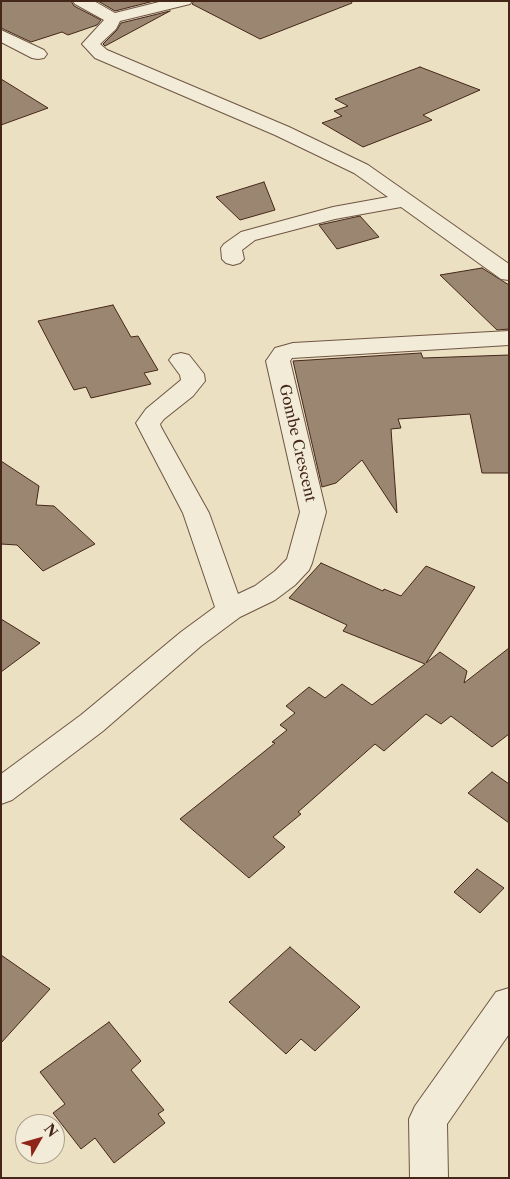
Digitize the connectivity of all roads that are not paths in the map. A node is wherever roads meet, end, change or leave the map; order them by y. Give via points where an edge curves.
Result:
1 (81, 1) edge
2 (184, 1) edge
3 (113, 18) junction
4 (1, 34) edge
5 (38, 54) dead end
6 (408, 200) junction
7 (233, 259) dead end
8 (509, 274) edge
9 (509, 338) edge
10 (181, 360) dead end
11 (230, 610) junction
12 (1, 791) edge
13 (509, 1004) edge
14 (429, 1178) edge

1 - 3 street
2 - 3 street
3 - 6 street via 90,44 101,54 361,168
4 - 5 street
6 - 7 street via 333,214 248,236 231,248
6 - 8 street
9 - 11 street, Gombe Crescent via 284,353 278,361 313,512 299,564 265,593
10 - 11 street via 192,374 193,381 148,423 196,513
11 - 12 street, Gombe Crescent
13 - 14 street via 428,1119

